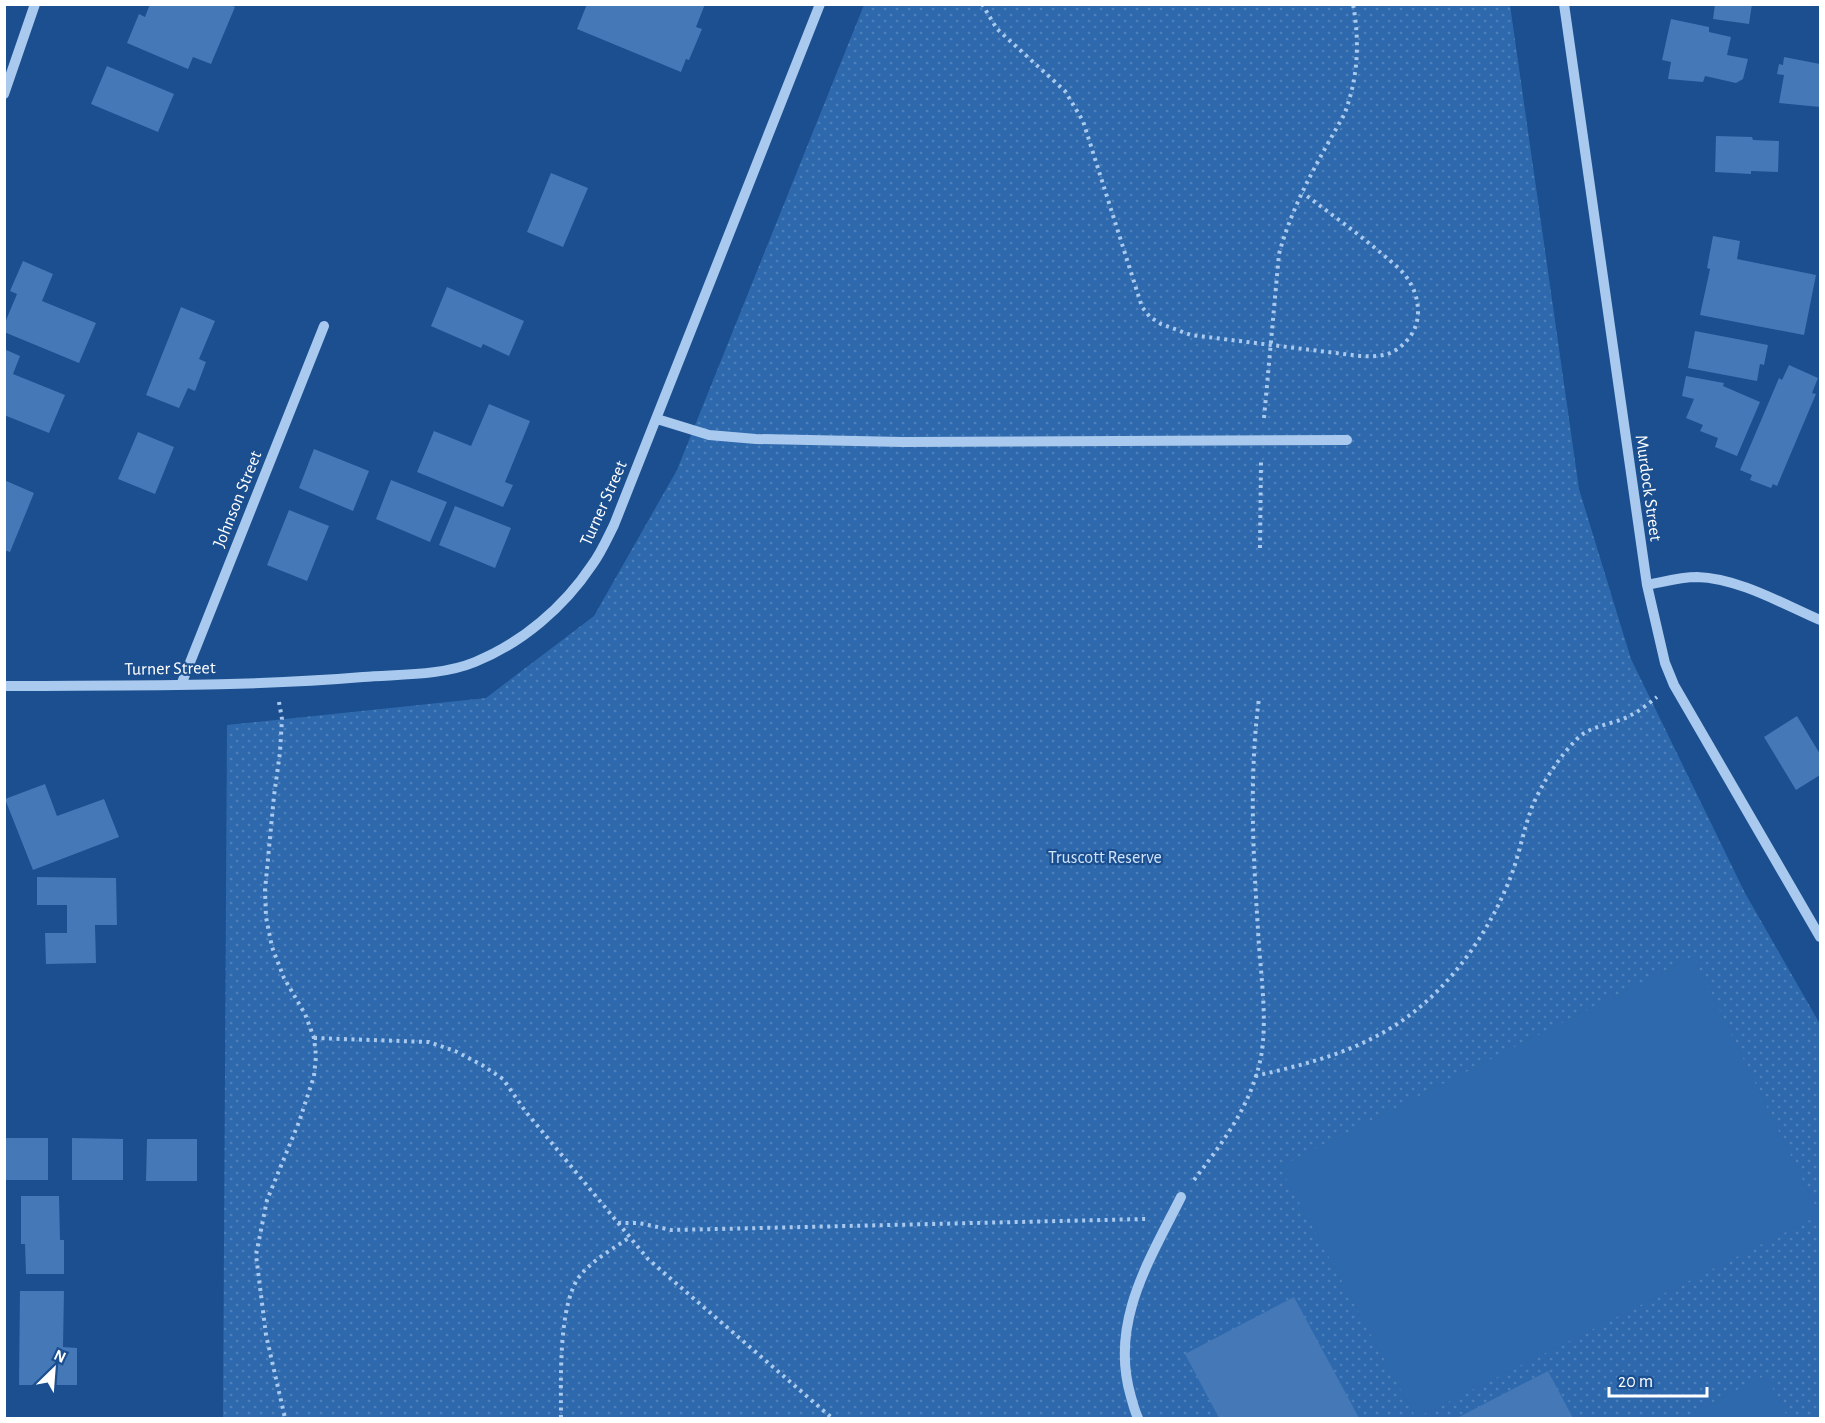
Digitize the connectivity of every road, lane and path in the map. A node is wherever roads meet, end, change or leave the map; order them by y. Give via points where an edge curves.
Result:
1 (35, 4) edge
2 (820, 4) edge
3 (982, 4) edge
4 (1353, 4) edge
5 (1564, 4) edge
6 (4, 94) edge
7 (1303, 193) junction
8 (324, 326) dead end
9 (1271, 345) junction
10 (657, 418) junction
11 (1347, 440) dead end
12 (1262, 441) junction
13 (1260, 548) dead end
14 (1647, 585) junction
15 (1821, 620) edge
16 (276, 682) junction
17 (181, 685) junction
18 (1674, 685) junction
19 (4, 686) edge
20 (1259, 698) dead end
21 (1821, 937) edge
22 (314, 1038) junction
23 (1255, 1076) junction
24 (1181, 1197) joint
25 (1170, 1219) junction
26 (617, 1223) junction
27 (630, 1237) junction
28 (285, 1419) edge
29 (561, 1419) edge
30 (832, 1419) edge
31 (1138, 1419) edge

1 - 6 street
2 - 10 street, Turner Street
3 - 9 path via 997,29 1065,91 1083,121 1142,307 1150,317 1191,335
4 - 7 path via 1358,41 1354,85 1344,115
5 - 14 street, Murdock Street
7 - 9 path via 1279,254
7 - 9 path via 1403,274 1415,293 1416,322 1403,345 1379,357
8 - 17 street, Johnson Street
9 - 12 path
10 - 12 street via 709,435 756,439
10 - 16 street, Turner Street via 614,525 592,565 538,626 474,663 434,671
11 - 12 street
12 - 13 path
14 - 15 street via 1690,578 1717,579
14 - 18 street, Murdock Street
16 - 17 street, Turner Street
16 - 22 path via 282,719 265,890 266,916 284,978
17 - 19 street, Turner Street
18 - 21 street, Murdock Street
18 - 23 path via 1630,716 1579,737 1562,756 1533,806 1510,880 1488,924 1462,965 1421,1006 1384,1032 1341,1052
20 - 23 path via 1252,833 1263,1008
22 - 26 path via 429,1042 482,1065 503,1079
22 - 28 path via 314,1076 267,1200 256,1255 266,1335
23 - 24 path via 1238,1120
24 - 25 street
25 - 26 path via 671,1230
25 - 31 street via 1129,1312 1124,1345 1126,1381
26 - 27 path
27 - 29 path via 594,1262 578,1279 572,1294 560,1356
27 - 30 path via 648,1259

